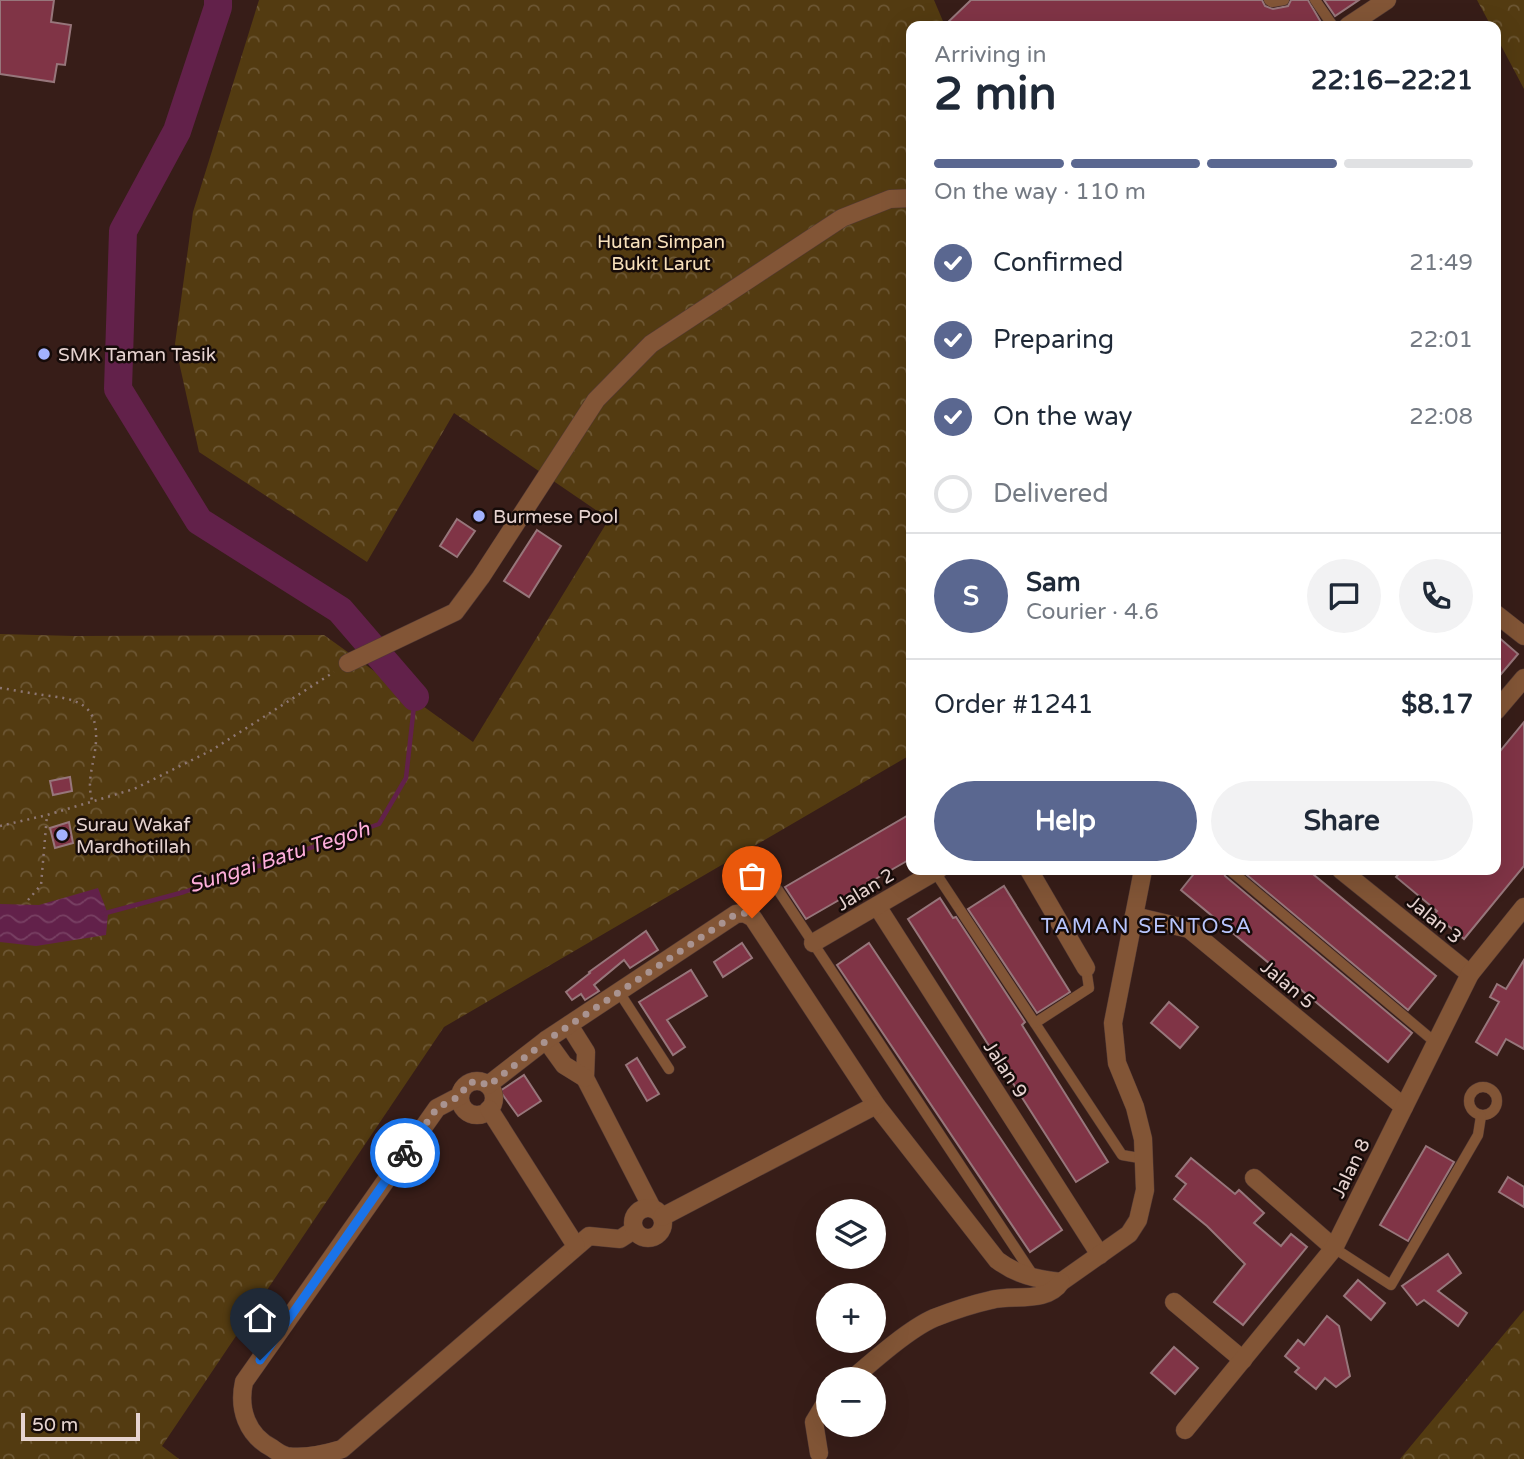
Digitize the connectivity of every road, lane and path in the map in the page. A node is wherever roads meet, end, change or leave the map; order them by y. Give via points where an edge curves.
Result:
1 (1269, 0) edge
2 (1284, 0) edge
3 (1315, 0) edge
4 (1387, 0) edge
5 (1330, 21) edge
6 (1356, 21) edge
7 (906, 198) edge
8 (1501, 618) edge
9 (1524, 636) edge
10 (348, 663) joint
11 (1524, 678) edge
12 (0, 688) edge
13 (1501, 705) edge
14 (92, 800) junction
15 (47, 815) junction
16 (0, 826) edge
17 (929, 875) edge
18 (939, 875) edge
19 (1032, 875) edge
20 (1142, 875) edge
21 (1236, 875) edge
22 (1360, 876) edge
23 (778, 890) dead end
24 (28, 900) dead end
25 (877, 906) junction
26 (1524, 907) edge
27 (1134, 916) junction
28 (813, 943) junction
29 (1086, 968) joint
30 (1470, 974) junction
31 (619, 992) junction
32 (1035, 1023) junction
33 (569, 1025) junction
34 (546, 1041) junction
35 (1436, 1043) junction
36 (668, 1069) dead end
37 (585, 1078) junction
38 (488, 1086) junction
39 (460, 1096) junction
40 (876, 1105) junction
41 (1404, 1107) junction
42 (489, 1109) junction
43 (1481, 1116) dead end
44 (1145, 1159) junction
45 (1254, 1178) dead end
46 (657, 1213) junction
47 (634, 1230) junction
48 (576, 1246) junction
49 (1334, 1248) junction
50 (1100, 1255) junction
51 (1036, 1279) junction
52 (1061, 1282) junction
53 (1174, 1302) dead end
54 (1243, 1360) junction
55 (866, 1367) edge
56 (1185, 1430) dead end
57 (816, 1437) edge
58 (819, 1454) dead end

1 - 2 lane
3 - 5 lane
4 - 6 street
7 - 10 street via 890,199 842,218 651,344 596,400 455,612
8 - 9 street
10 - 14 path via 212,750 134,789
11 - 13 street
12 - 14 path via 71,698 83,704 94,722 96,742 89,788
14 - 15 path
15 - 16 path
15 - 24 path via 41,885
17 - 25 street, Jalan 2
18 - 32 lane
19 - 29 street
20 - 27 street
21 - 35 lane
22 - 30 street, Jalan 3
23 - 28 lane
25 - 28 street, Jalan 2
25 - 50 street, Jalan 9
26 - 30 street, Jalan 8
27 - 41 street, Jalan 5 via 1189,929
27 - 44 street via 1113,1023 1117,1063 1135,1107
28 - 51 lane
29 - 32 lane via 1089,988
30 - 35 street, Jalan 8
31 - 33 street
31 - 36 lane
31 - 40 street via 744,913 752,918
32 - 44 lane via 1122,1156
33 - 34 street
33 - 37 street via 586,1052
34 - 37 street via 564,1065
34 - 38 street
35 - 41 street, Jalan 8
37 - 46 street
38 - 39 street via 474,1081 464,1086
38 - 42 street via 493,1094
39 - 42 street via 469,1113
39 - 48 street via 437,1108 244,1382 242,1405 248,1428 264,1444 287,1456 319,1456 342,1449
40 - 46 street
40 - 51 street via 997,1260
41 - 49 street, Jalan 8
42 - 48 street
43 - 49 lane via 1478,1135 1391,1285
44 - 50 street via 1145,1191 1138,1220 1129,1234
45 - 49 street
46 - 47 street via 642,1209 635,1215
46 - 47 street via 660,1232 652,1238 641,1237
47 - 48 street via 620,1239 589,1236
49 - 54 street, Jalan 8
50 - 52 street
51 - 52 street
52 - 55 street via 1056,1290 1040,1296 993,1299 933,1319
53 - 54 street
54 - 56 street, Jalan 8
57 - 58 street

